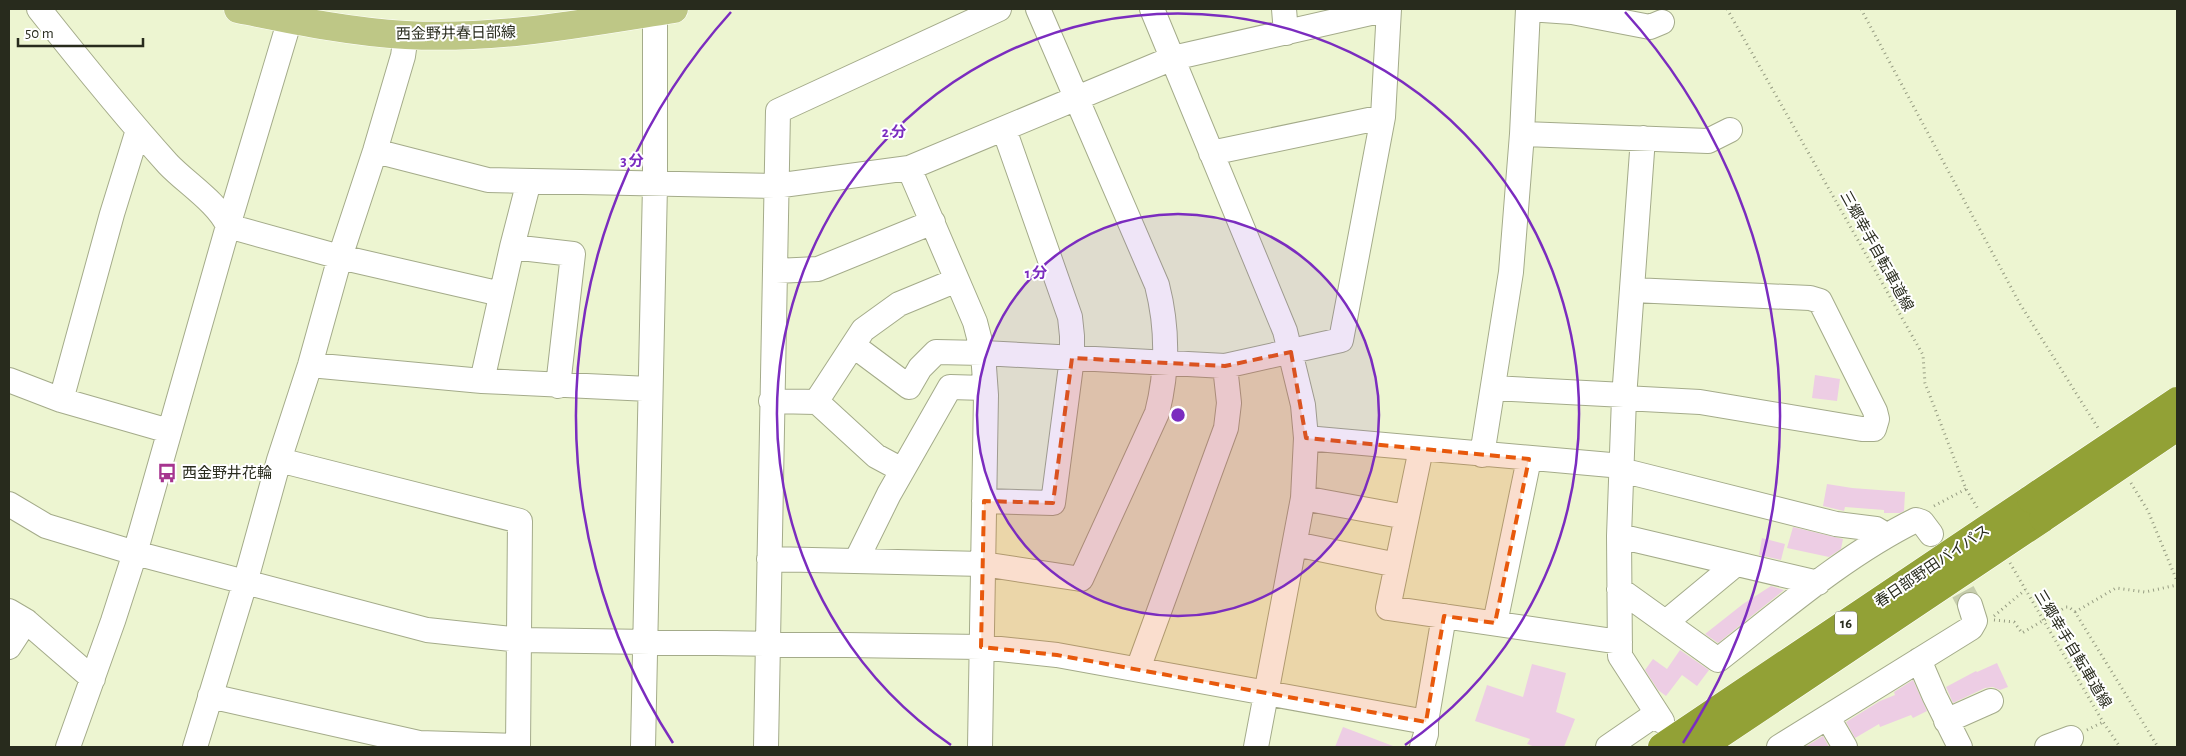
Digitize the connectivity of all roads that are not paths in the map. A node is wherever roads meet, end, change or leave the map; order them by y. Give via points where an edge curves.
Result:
1 (40, 9) edge
2 (238, 9) edge
3 (999, 9) edge
4 (1038, 9) edge
5 (1152, 9) edge
6 (1284, 9) edge
7 (1388, 9) edge
8 (1528, 9) edge
9 (665, 10) edge
10 (957, 17) edge
11 (290, 19) junction
12 (1662, 22) dead end
13 (1286, 33) junction
14 (406, 36) junction
15 (1173, 58) junction
16 (1075, 97) junction
17 (1383, 117) junction
18 (138, 130) junction
19 (1004, 130) junction
20 (1730, 130) dead end
21 (1522, 134) junction
22 (1642, 138) junction
23 (375, 151) junction
24 (1211, 153) junction
25 (909, 168) junction
26 (529, 182) junction
27 (655, 185) junction
28 (775, 186) junction
29 (933, 222) junction
30 (228, 226) junction
31 (512, 247) junction
32 (340, 257) junction
33 (776, 270) junction
34 (957, 280) junction
35 (1633, 290) junction
36 (501, 294) junction
37 (854, 346) junction
38 (983, 352) junction
39 (1292, 352) junction
40 (1072, 358) junction
41 (310, 364) junction
42 (1165, 364) junction
43 (1225, 366) junction
44 (9, 380) edge
45 (482, 381) junction
46 (558, 386) junction
47 (985, 388) junction
48 (1493, 388) junction
49 (649, 389) junction
50 (1624, 396) junction
51 (61, 400) junction
52 (2177, 400) edge
53 (771, 401) junction
54 (816, 401) junction
55 (2177, 428) edge
56 (169, 431) junction
57 (1306, 438) junction
58 (1420, 449) junction
59 (1482, 455) junction
60 (1529, 459) junction
61 (279, 460) junction
62 (1622, 469) junction
63 (902, 470) junction
64 (1302, 498) junction
65 (984, 501) junction
66 (9, 504) edge
67 (2037, 508) junction
68 (1406, 517) junction
69 (1925, 527) road end
70 (1886, 535) junction
71 (1620, 536) junction
72 (1295, 544) junction
73 (135, 553) junction
74 (769, 559) junction
75 (856, 561) junction
76 (983, 564) junction
77 (1736, 564) junction
78 (1397, 565) junction
79 (246, 583) junction
80 (1818, 583) junction
81 (1619, 589) junction
82 (1970, 605) tunnel mouth
83 (17, 616) edge
84 (1444, 616) junction
85 (1666, 622) junction
86 (1495, 623) junction
87 (520, 640) junction
88 (644, 642) junction
89 (1620, 642) junction
90 (767, 645) junction
91 (9, 647) edge
92 (981, 647) junction
93 (1919, 660) junction
94 (1138, 669) junction
95 (93, 679) junction
96 (1267, 693) junction
97 (210, 696) junction
98 (1991, 701) dead end
99 (1828, 718) junction
100 (1946, 721) junction
101 (1426, 722) junction
102 (1660, 728) edge
103 (2071, 738) dead end
104 (419, 745) edge
105 (68, 747) edge
106 (195, 747) edge
107 (518, 747) edge
108 (643, 747) edge
109 (766, 747) edge
110 (980, 747) edge
111 (1256, 747) edge
112 (1422, 747) edge
113 (1608, 747) edge
114 (1701, 747) edge
115 (1779, 747) edge
116 (1845, 747) edge
117 (1960, 747) edge
118 (2047, 747) edge

1 - 18 street
2 - 11 main road, 西金野井春日部線
3 - 10 street
4 - 16 street
5 - 15 street
6 - 13 street
7 - 13 street
7 - 17 street
8 - 12 street via 1572,12 1650,26
8 - 21 street
9 - 14 main road, 西金野井春日部線 via 536,31
9 - 27 street
10 - 28 street via 778,111
11 - 14 main road, 西金野井春日部線
11 - 30 street
13 - 15 street
14 - 23 street
15 - 16 street
15 - 24 street
16 - 19 street
16 - 42 street via 1157,285 1164,311
17 - 24 street
17 - 39 street via 1341,340
18 - 30 street via 183,180 223,214
18 - 51 street
19 - 25 street
19 - 40 street via 1070,317
20 - 22 street via 1708,141
21 - 22 street
21 - 48 street via 1511,272
22 - 35 street
23 - 26 street via 488,180
23 - 32 street
24 - 39 street
25 - 28 street
25 - 29 street
26 - 27 street
26 - 31 street
27 - 28 street
27 - 49 street
28 - 33 street
29 - 33 street via 818,269
29 - 34 street
30 - 32 street
30 - 56 street
31 - 36 street
31 - 46 street via 573,254
32 - 36 street
32 - 41 street
33 - 53 street
34 - 37 street via 899,304 863,330
34 - 38 street
35 - 50 street
35 - 50 street via 1820,300 1875,411 1876,419 1874,429 1862,429 1700,402
36 - 45 street
37 - 38 street via 909,387 920,368 936,352
37 - 54 street
38 - 40 street
38 - 47 street
39 - 43 street
39 - 57 street
40 - 42 street
40 - 65 street via 1052,503
41 - 45 street
41 - 61 street
42 - 43 street
42 - 76 street via 1157,413 1080,579
43 - 94 street via 1229,403 1222,442
44 - 51 street
45 - 46 street
46 - 49 street
47 - 63 street via 950,387
47 - 65 street
48 - 50 street
48 - 59 street
49 - 88 street
50 - 62 street
51 - 56 street
52 - 67 highway, 春日部野田バイパス / 16, bridge
53 - 54 street
53 - 74 street
54 - 63 street via 876,456
55 - 67 highway, 春日部野田バイパス / 16, bridge
56 - 73 street
57 - 58 street
57 - 64 street
58 - 59 street
58 - 68 street
59 - 60 street
60 - 62 street
60 - 86 street
61 - 79 street
61 - 87 street via 520,521
62 - 70 street via 1836,524 1876,529
62 - 71 street
63 - 75 street
64 - 68 street
64 - 72 street
65 - 76 street
66 - 73 street via 46,526
67 - 102 highway, 春日部野田バイパス / 16
67 - 114 highway, 春日部野田バイパス / 16
68 - 78 street
69 - 70 street
70 - 80 street
71 - 77 street
71 - 81 street
72 - 78 street
72 - 96 street
73 - 79 street
73 - 95 street
74 - 75 street
74 - 90 street
75 - 76 street
76 - 92 street
77 - 80 street
77 - 85 street
78 - 84 street via 1388,608
79 - 87 street via 427,630
79 - 97 street
80 - 85 street via 1718,660
81 - 85 street
81 - 89 street
82 - 93 street via 1975,621 1971,628
83 - 91 street
83 - 95 street
84 - 86 street
84 - 101 street
86 - 89 street
87 - 88 street
87 - 107 street
88 - 90 street
88 - 108 street
89 - 102 street via 1620,656
90 - 92 street
90 - 109 street
92 - 94 street via 1057,655
92 - 110 street
93 - 99 street
93 - 100 street
94 - 96 street
95 - 105 street
96 - 101 street
96 - 111 street
97 - 104 street
97 - 106 street
98 - 100 street
99 - 115 street
99 - 116 street
100 - 117 street
101 - 112 street
102 - 113 street
103 - 118 street
104 - 107 street

